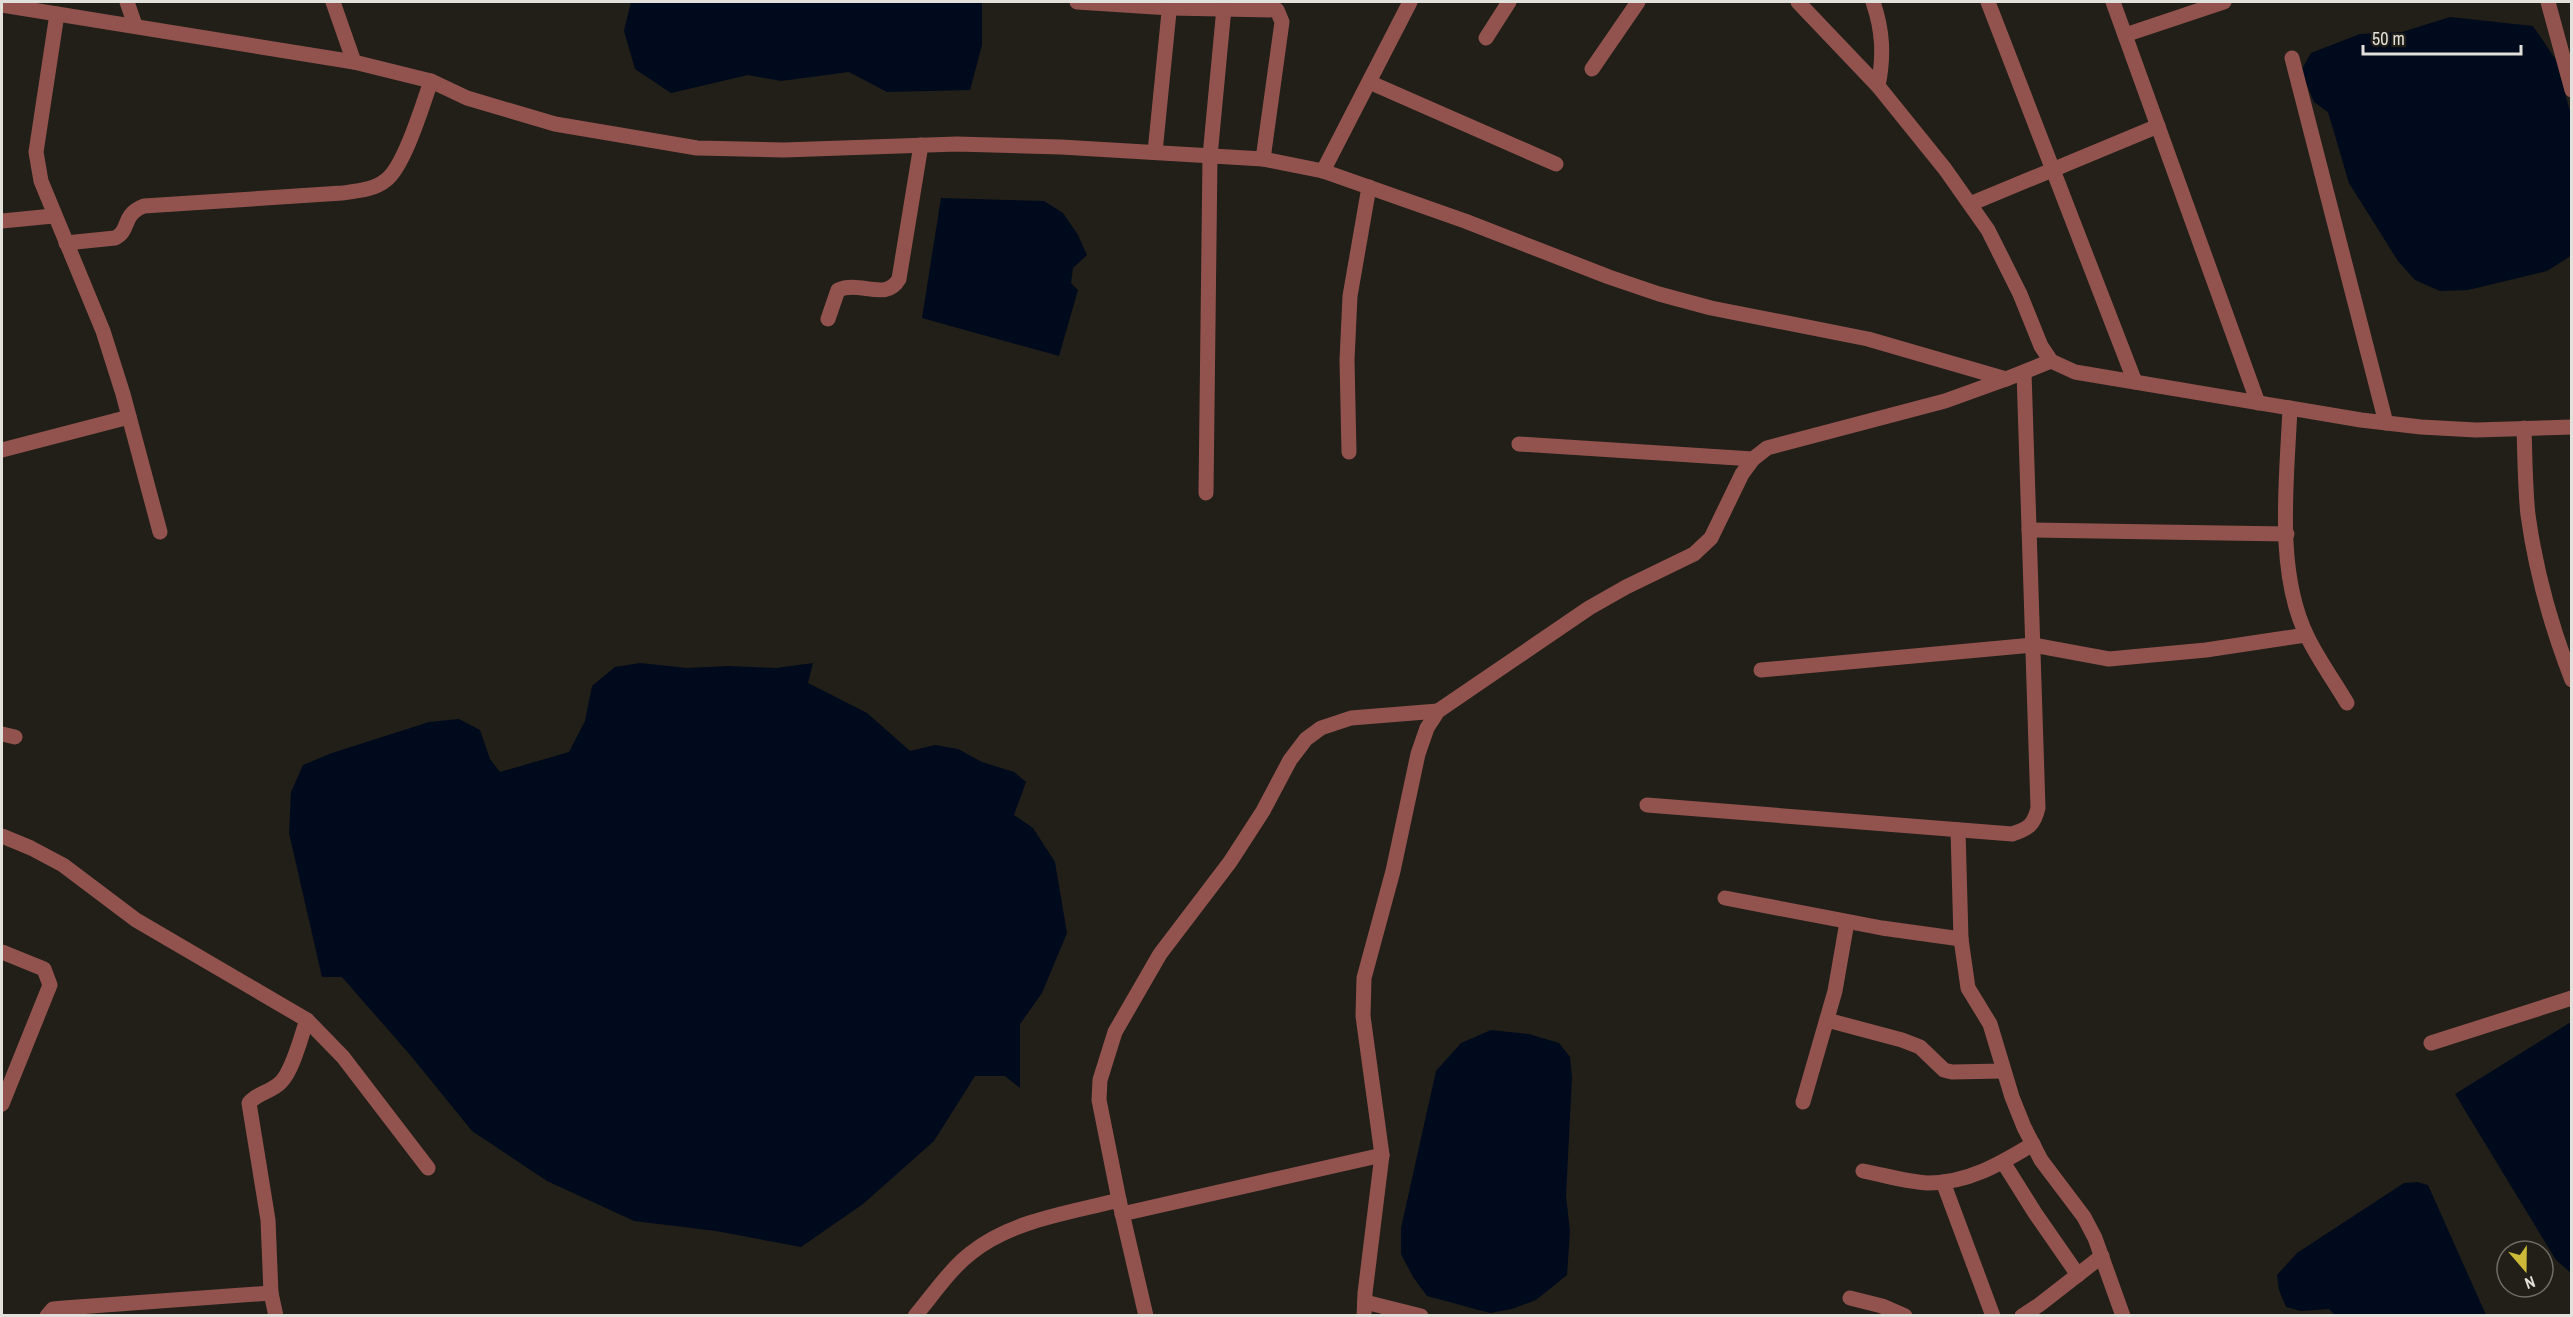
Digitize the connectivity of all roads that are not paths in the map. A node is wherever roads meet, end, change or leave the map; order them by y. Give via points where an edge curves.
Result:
1 (128, 2) edge
2 (333, 2) edge
3 (1077, 2) edge
4 (1410, 2) edge
5 (1509, 2) edge
6 (1638, 2) edge
7 (1798, 2) edge
8 (1874, 2) edge
9 (1988, 2) edge
10 (2113, 2) edge
11 (2224, 2) edge
12 (2548, 2) edge
13 (2, 5) edge
14 (1170, 5) edge
15 (1278, 6) edge
16 (1224, 8) junction
17 (57, 14) junction
18 (135, 25) junction
19 (2125, 35) junction
20 (1486, 38) dead end
21 (2292, 58) dead end
22 (354, 62) junction
23 (1592, 69) dead end
24 (431, 81) junction
25 (1369, 82) junction
26 (1878, 86) junction
27 (2571, 90) edge
28 (2158, 126) junction
29 (921, 145) junction
30 (1155, 152) junction
31 (1209, 156) junction
32 (1263, 159) junction
33 (1556, 164) dead end
34 (2054, 170) junction
35 (1323, 171) junction
36 (1369, 187) junction
37 (1970, 204) junction
38 (54, 216) junction
39 (2, 221) edge
40 (66, 243) junction
41 (828, 319) dead end
42 (2051, 361) junction
43 (2024, 372) junction
44 (2006, 379) junction
45 (2135, 382) junction
46 (2258, 403) junction
47 (2290, 408) junction
48 (129, 417) junction
49 (2386, 423) junction
50 (2571, 427) edge
51 (2524, 428) junction
52 (1519, 444) dead end
53 (2, 450) edge
54 (1349, 453) dead end
55 (1753, 459) junction
56 (1206, 493) dead end
57 (2029, 530) junction
58 (160, 532) dead end
59 (2287, 534) junction
60 (2306, 635) junction
61 (2033, 645) junction
62 (1761, 670) dead end
63 (2571, 680) edge
64 (2347, 704) dead end
65 (1438, 711) junction
66 (1647, 805) dead end
67 (1958, 830) junction
68 (2, 836) edge
69 (1725, 898) dead end
70 (1847, 922) junction
71 (1961, 939) junction
72 (2, 952) edge
73 (2571, 998) edge
74 (307, 1020) junction
75 (1827, 1020) junction
76 (2431, 1043) dead end
77 (2003, 1071) junction
78 (1803, 1102) dead end
79 (2, 1104) edge
80 (2033, 1144) junction
81 (1382, 1155) junction
82 (2003, 1162) junction
83 (428, 1168) dead end
84 (1863, 1171) dead end
85 (1943, 1182) junction
86 (1121, 1207) junction
87 (2102, 1256) junction
88 (2078, 1275) junction
89 (271, 1293) junction
90 (1850, 1298) dead end
91 (1364, 1309) edge
92 (47, 1316) edge
93 (276, 1316) edge
94 (915, 1316) edge
95 (1146, 1316) edge
96 (1420, 1316) edge
97 (1905, 1316) edge
98 (1993, 1316) edge
99 (2022, 1316) edge
100 (2123, 1316) edge

1 - 18 street
2 - 22 street
3 - 14 street
4 - 25 street
5 - 20 street
6 - 23 street
7 - 26 street
8 - 26 street via 1882,42
9 - 34 street
10 - 19 street
11 - 19 street
12 - 27 street
13 - 17 street
14 - 16 street
14 - 30 street
15 - 16 street
15 - 32 street via 1282,22
16 - 31 street
17 - 18 street
17 - 38 street via 36,152 41,181
18 - 22 street
19 - 28 street
21 - 49 street
22 - 24 street
24 - 29 street via 466,98 555,124 697,148 784,150
24 - 40 street via 398,167 387,180 369,189 144,206 130,214 115,238
25 - 33 street
25 - 35 street
26 - 37 street
28 - 34 street
28 - 46 street
29 - 30 street
29 - 41 street via 899,279 889,290 853,285 838,290
30 - 31 street
31 - 32 street
31 - 56 street
32 - 35 street
34 - 37 street
34 - 45 street
35 - 36 street
36 - 44 street via 1659,294 1868,339
36 - 54 street via 1350,296
37 - 42 street via 1988,230
38 - 39 street
38 - 40 street
40 - 48 street via 103,331
42 - 43 street
42 - 45 street via 2075,372
43 - 44 street
43 - 57 street
44 - 55 street via 1864,423 1782,442
45 - 46 street
46 - 47 street
47 - 49 street
47 - 59 street
48 - 53 street
48 - 58 street
49 - 51 street via 2476,430
50 - 51 street
51 - 63 street via 2528,513 2537,572 2551,627
52 - 55 street
55 - 65 street via 1711,538 1694,554 1589,608
57 - 59 street
57 - 61 street
59 - 60 street via 2293,592
60 - 61 street via 2109,659
60 - 64 street
61 - 62 street
61 - 67 street via 2038,808 2035,821 2012,834
65 - 81 street via 1418,754 1393,871 1364,978 1364,1016
65 - 86 street via 1351,718 1321,728 1306,739 1230,861 1160,954 1115,1032 1100,1080 1100,1108
66 - 67 street
67 - 71 street
68 - 74 street via 63,866 136,920
69 - 70 street
70 - 71 street
70 - 75 street
71 - 77 street via 1968,988 1989,1024
72 - 79 street via 44,969 50,985
73 - 76 street
74 - 83 street via 343,1057
74 - 89 street via 283,1081 249,1103 268,1220
75 - 77 street via 1911,1043 1931,1055 1944,1070
75 - 78 street
77 - 80 street
80 - 82 street
80 - 87 street via 2084,1217
81 - 86 street
81 - 91 street
82 - 85 street via 1967,1178
82 - 88 street
84 - 85 street via 1927,1183
85 - 98 street
86 - 94 street via 1017,1227 992,1239 969,1254
86 - 95 street
87 - 88 street
87 - 100 street
88 - 99 street
89 - 92 street via 53,1309
89 - 93 street
90 - 97 street
91 - 96 street

